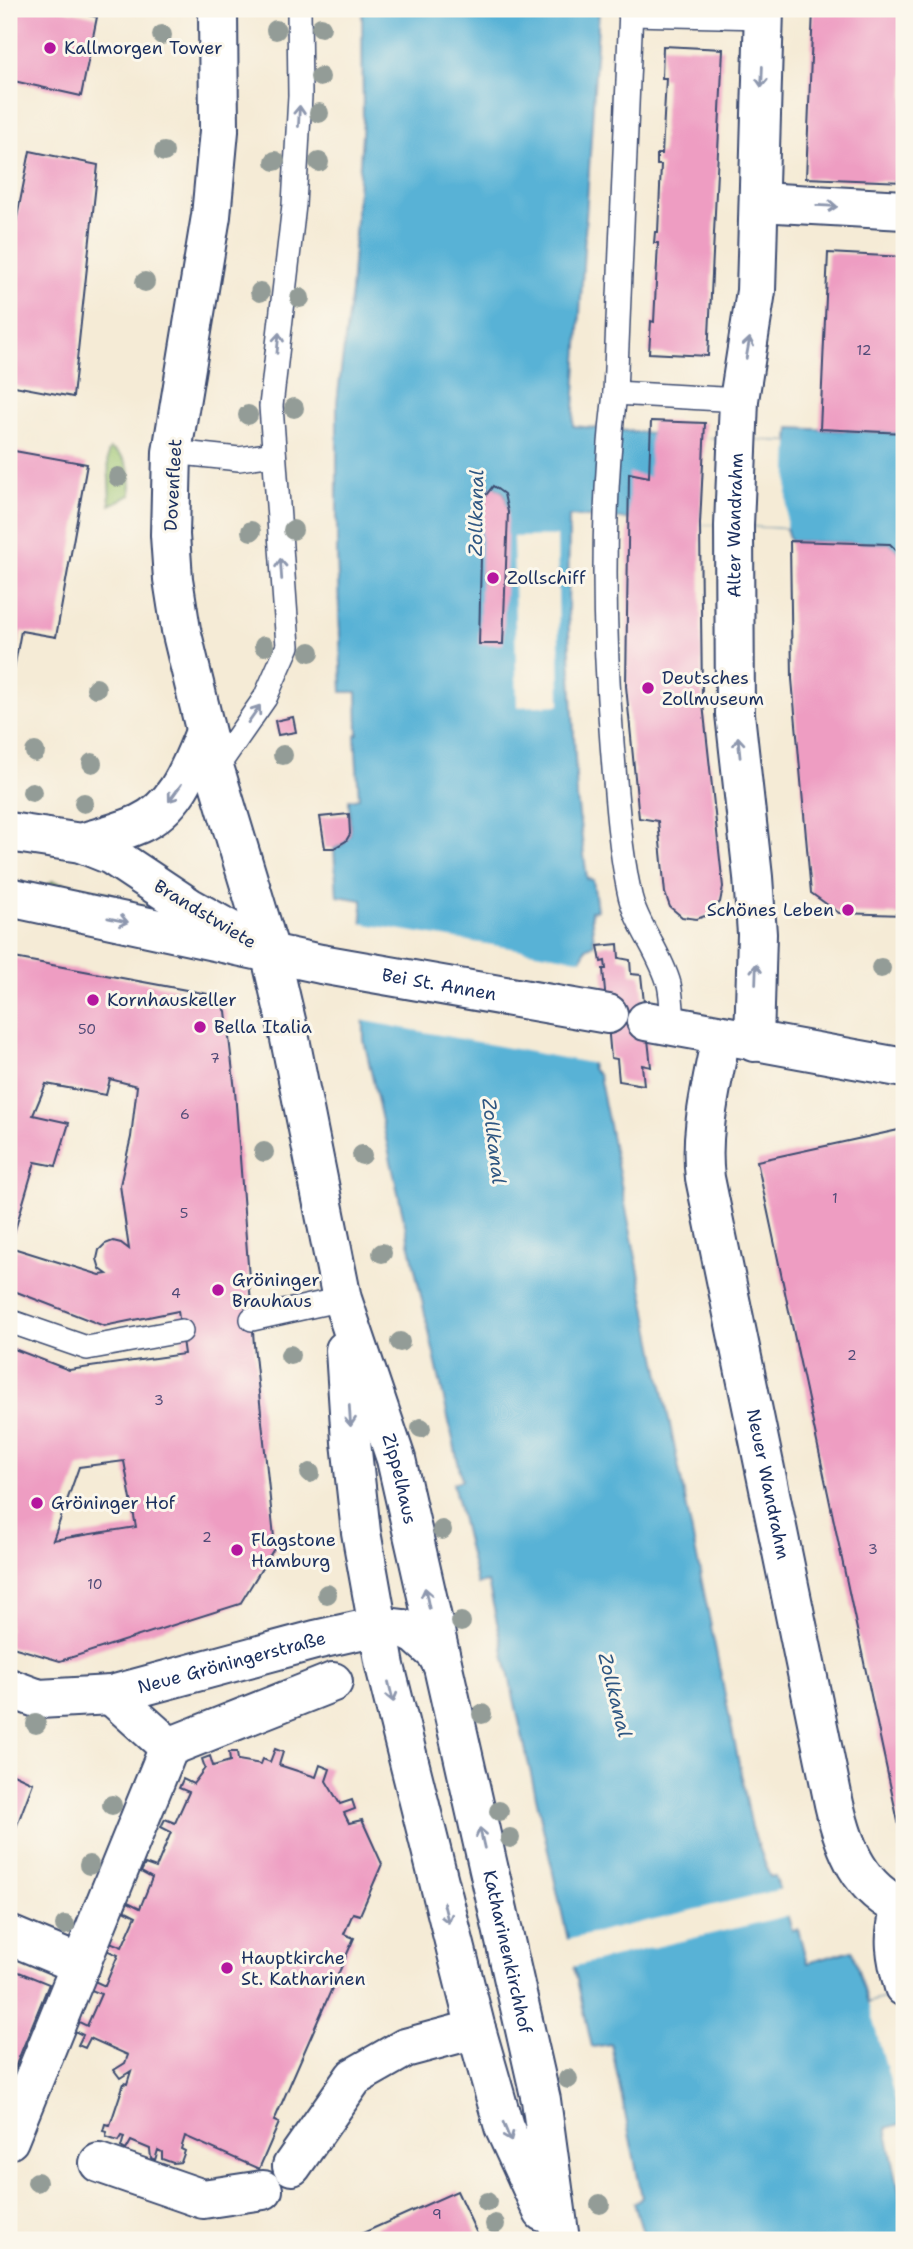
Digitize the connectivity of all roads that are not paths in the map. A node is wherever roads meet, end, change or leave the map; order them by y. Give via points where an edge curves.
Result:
1 (218, 9) edge
2 (299, 9) edge
3 (630, 11) edge
4 (764, 13) edge
5 (759, 202) junction
6 (904, 210) edge
7 (615, 393) junction
8 (739, 400) junction
9 (172, 452) junction
10 (274, 454) junction
11 (205, 732) junction
12 (215, 770) junction
13 (9, 832) edge
14 (81, 843) junction
15 (9, 897) edge
16 (270, 952) junction
17 (608, 1014) dead end
18 (659, 1024) joint
19 (738, 1039) junction
20 (904, 1068) edge
21 (342, 1299) junction
22 (252, 1319) dead end
23 (9, 1321) edge
24 (181, 1331) dead end
25 (377, 1626) junction
26 (442, 1664) junction
27 (333, 1682) dead end
28 (9, 1688) edge
29 (111, 1695) junction
30 (169, 1747) junction
31 (903, 1907) edge
32 (9, 1935) edge
33 (81, 1965) junction
34 (904, 1987) edge
35 (476, 2029) junction
36 (9, 2140) edge
37 (99, 2163) dead end
38 (558, 2240) edge

1 - 9 main road, Dovenfleet via 219,131 211,216
10 -> 2 lane via 271,406 294,205
3 - 4 lane
3 - 7 lane
4 -> 5 main road, Alter Wandrahm
5 -> 6 main road
8 -> 5 main road, Alter Wandrahm via 756,291
7 - 8 lane
7 - 18 lane via 604,574 607,670 628,889 668,982
19 -> 8 main road, Alter Wandrahm via 757,934 735,714
9 - 10 lane via 239,459
9 - 11 main road, Dovenfleet via 173,579
12 -> 10 lane via 265,698 288,646
11 - 12 main road, Dovenfleet
11 -> 14 main road via 178,792 156,814
12 - 16 main road, Dovenfleet
13 - 14 main road, Brandstwiete
14 - 16 main road, Brandstwiete via 111,855 189,907
15 -> 16 main road, Brandstwiete
16 - 17 main road, Bei St. Annen
16 - 21 main road, Zippelhaus
18 - 19 main road
19 - 20 main road
19 - 31 main road, Neuer Wandrahm via 705,1122 705,1178 846,1847 877,1892
21 - 22 lane
21 -> 25 main road, Zippelhaus via 354,1475
26 -> 21 main road, Zippelhaus via 396,1459
23 - 24 lane via 87,1348
25 - 26 main road, Neue Gröningerstraße via 416,1635
25 - 29 main road, Neue Gröningerstraße
25 -> 35 main road, Katharinenkirchhof
38 -> 26 main road, Katharinenkirchhof via 541,2100
27 - 30 main road
28 - 29 main road, Neue Gröningerstraße via 39,1699
29 - 30 main road
30 - 33 main road
31 - 34 main road via 894,1944
32 - 33 main road
33 - 36 main road
35 - 37 main road via 405,2048 354,2077 277,2178 203,2199
35 -> 38 main road, Katharinenkirchhof via 504,2127

